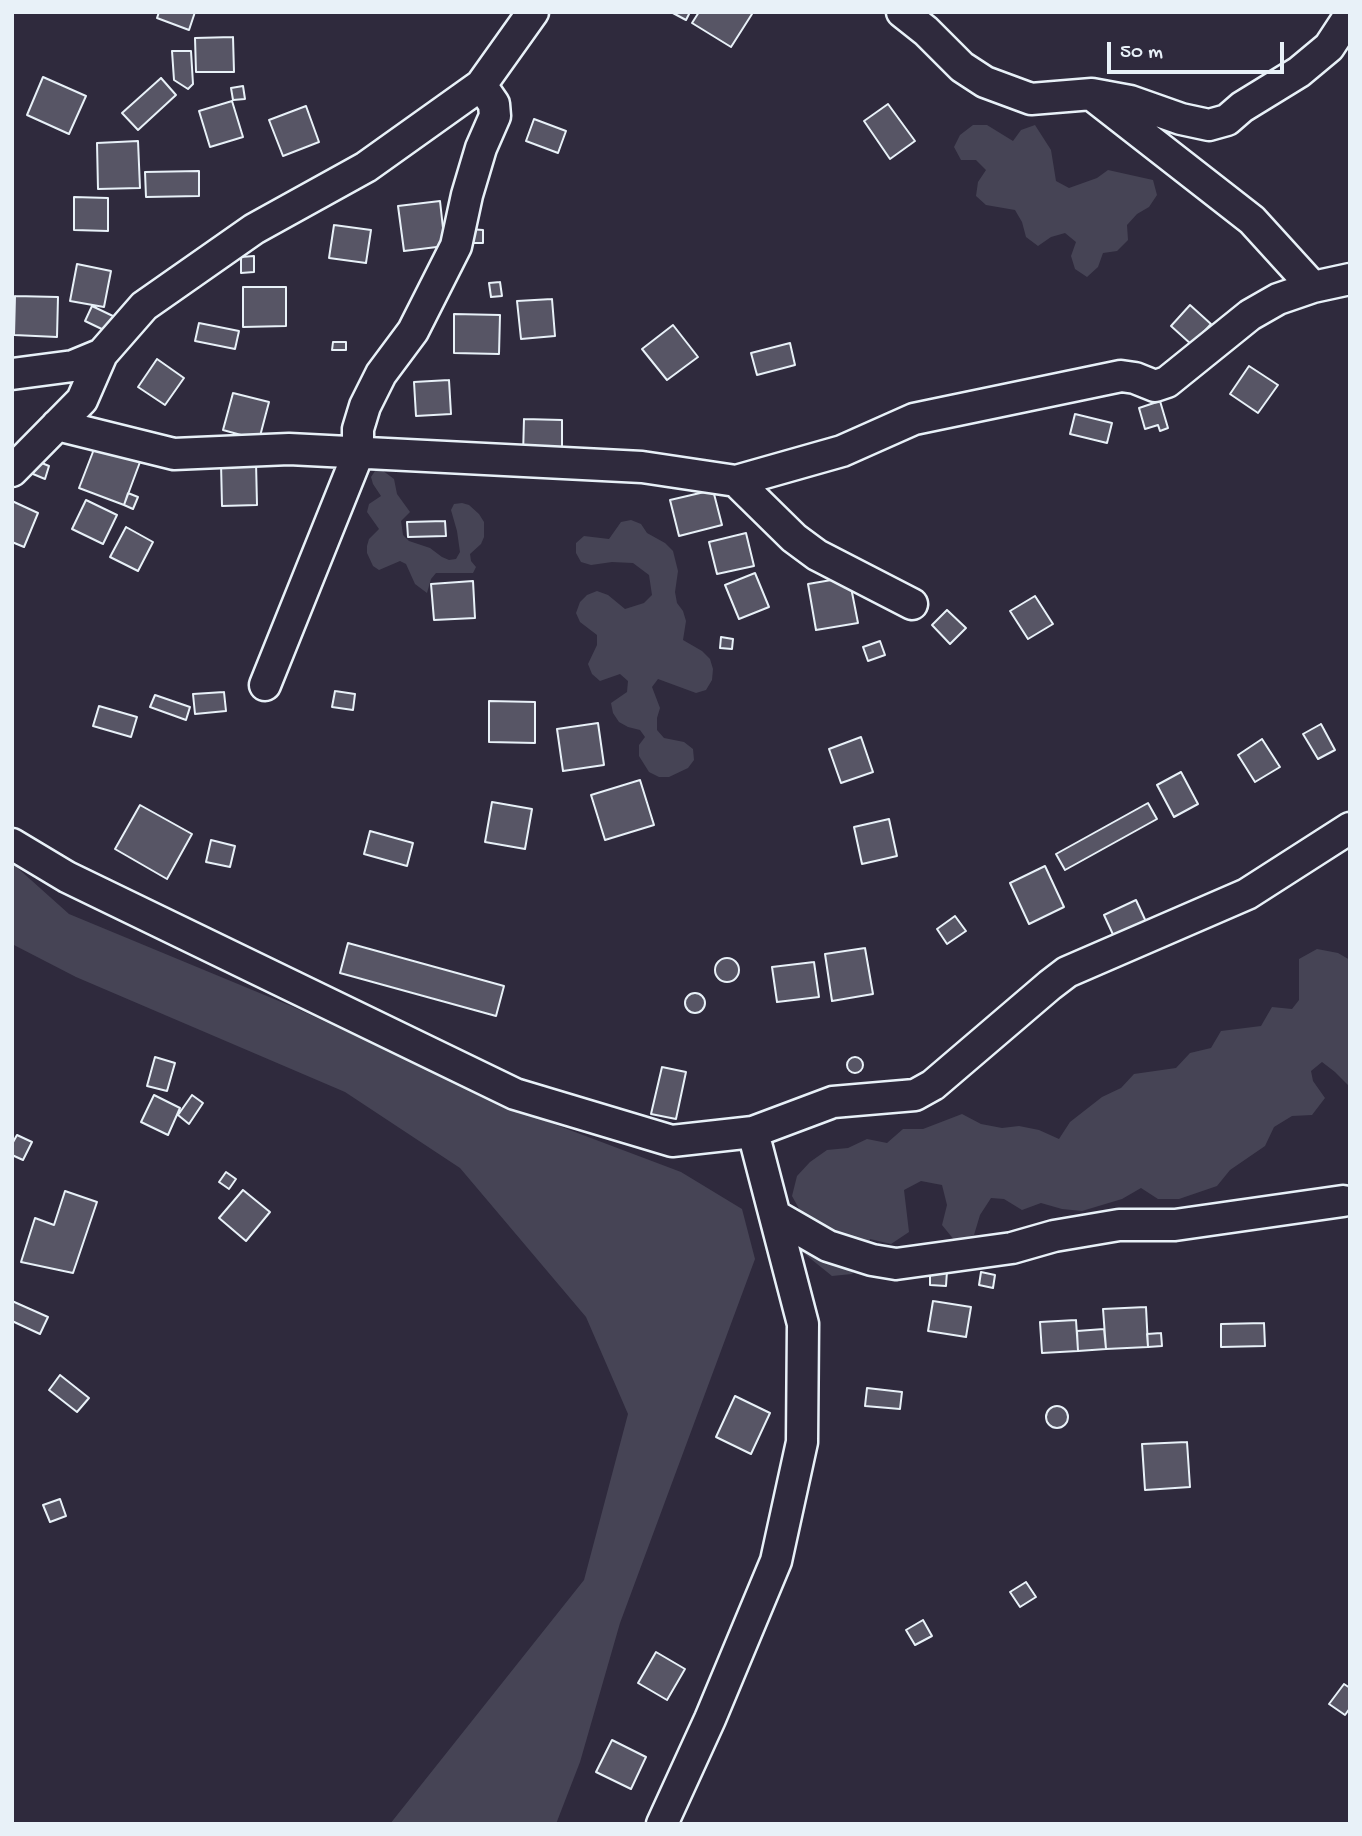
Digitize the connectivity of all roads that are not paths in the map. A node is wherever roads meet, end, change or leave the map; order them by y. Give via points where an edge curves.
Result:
1 (533, 12) edge
2 (902, 12) edge
3 (1350, 15) edge
4 (481, 85) junction
5 (1092, 94) junction
6 (1350, 279) edge
7 (1313, 287) junction
8 (102, 354) junction
9 (12, 374) edge
10 (57, 425) junction
11 (358, 453) junction
12 (12, 471) edge
13 (736, 481) junction
14 (912, 604) dead end
15 (265, 685) dead end
16 (1350, 828) edge
17 (12, 844) edge
18 (753, 1132) junction
19 (1343, 1201) dead end
20 (776, 1216) junction
21 (662, 1824) edge

1 - 4 street
2 - 5 street via 985,82 1031,99
3 - 5 street via 1329,47 1227,120 1209,125
4 - 8 street via 366,167 254,229 144,306
4 - 11 street via 494,104 495,116 481,148 456,246 413,331 381,374 365,406 358,429
5 - 7 street via 1252,220
6 - 7 street
7 - 13 street via 1250,315 1167,382 1155,386 1121,376 914,419 842,451
8 - 9 street via 73,366
8 - 10 street via 82,400
10 - 11 street via 174,454 289,449
10 - 12 street
11 - 13 street via 642,467
11 - 15 street
13 - 14 street via 817,555
16 - 18 street via 1247,894 1067,972 915,1095 833,1102
17 - 18 street via 67,877 514,1094 672,1142
18 - 20 street
19 - 20 street via 1175,1225 1119,1226 1012,1248 896,1264 828,1246
20 - 21 street via 803,1324 802,1442 776,1562

